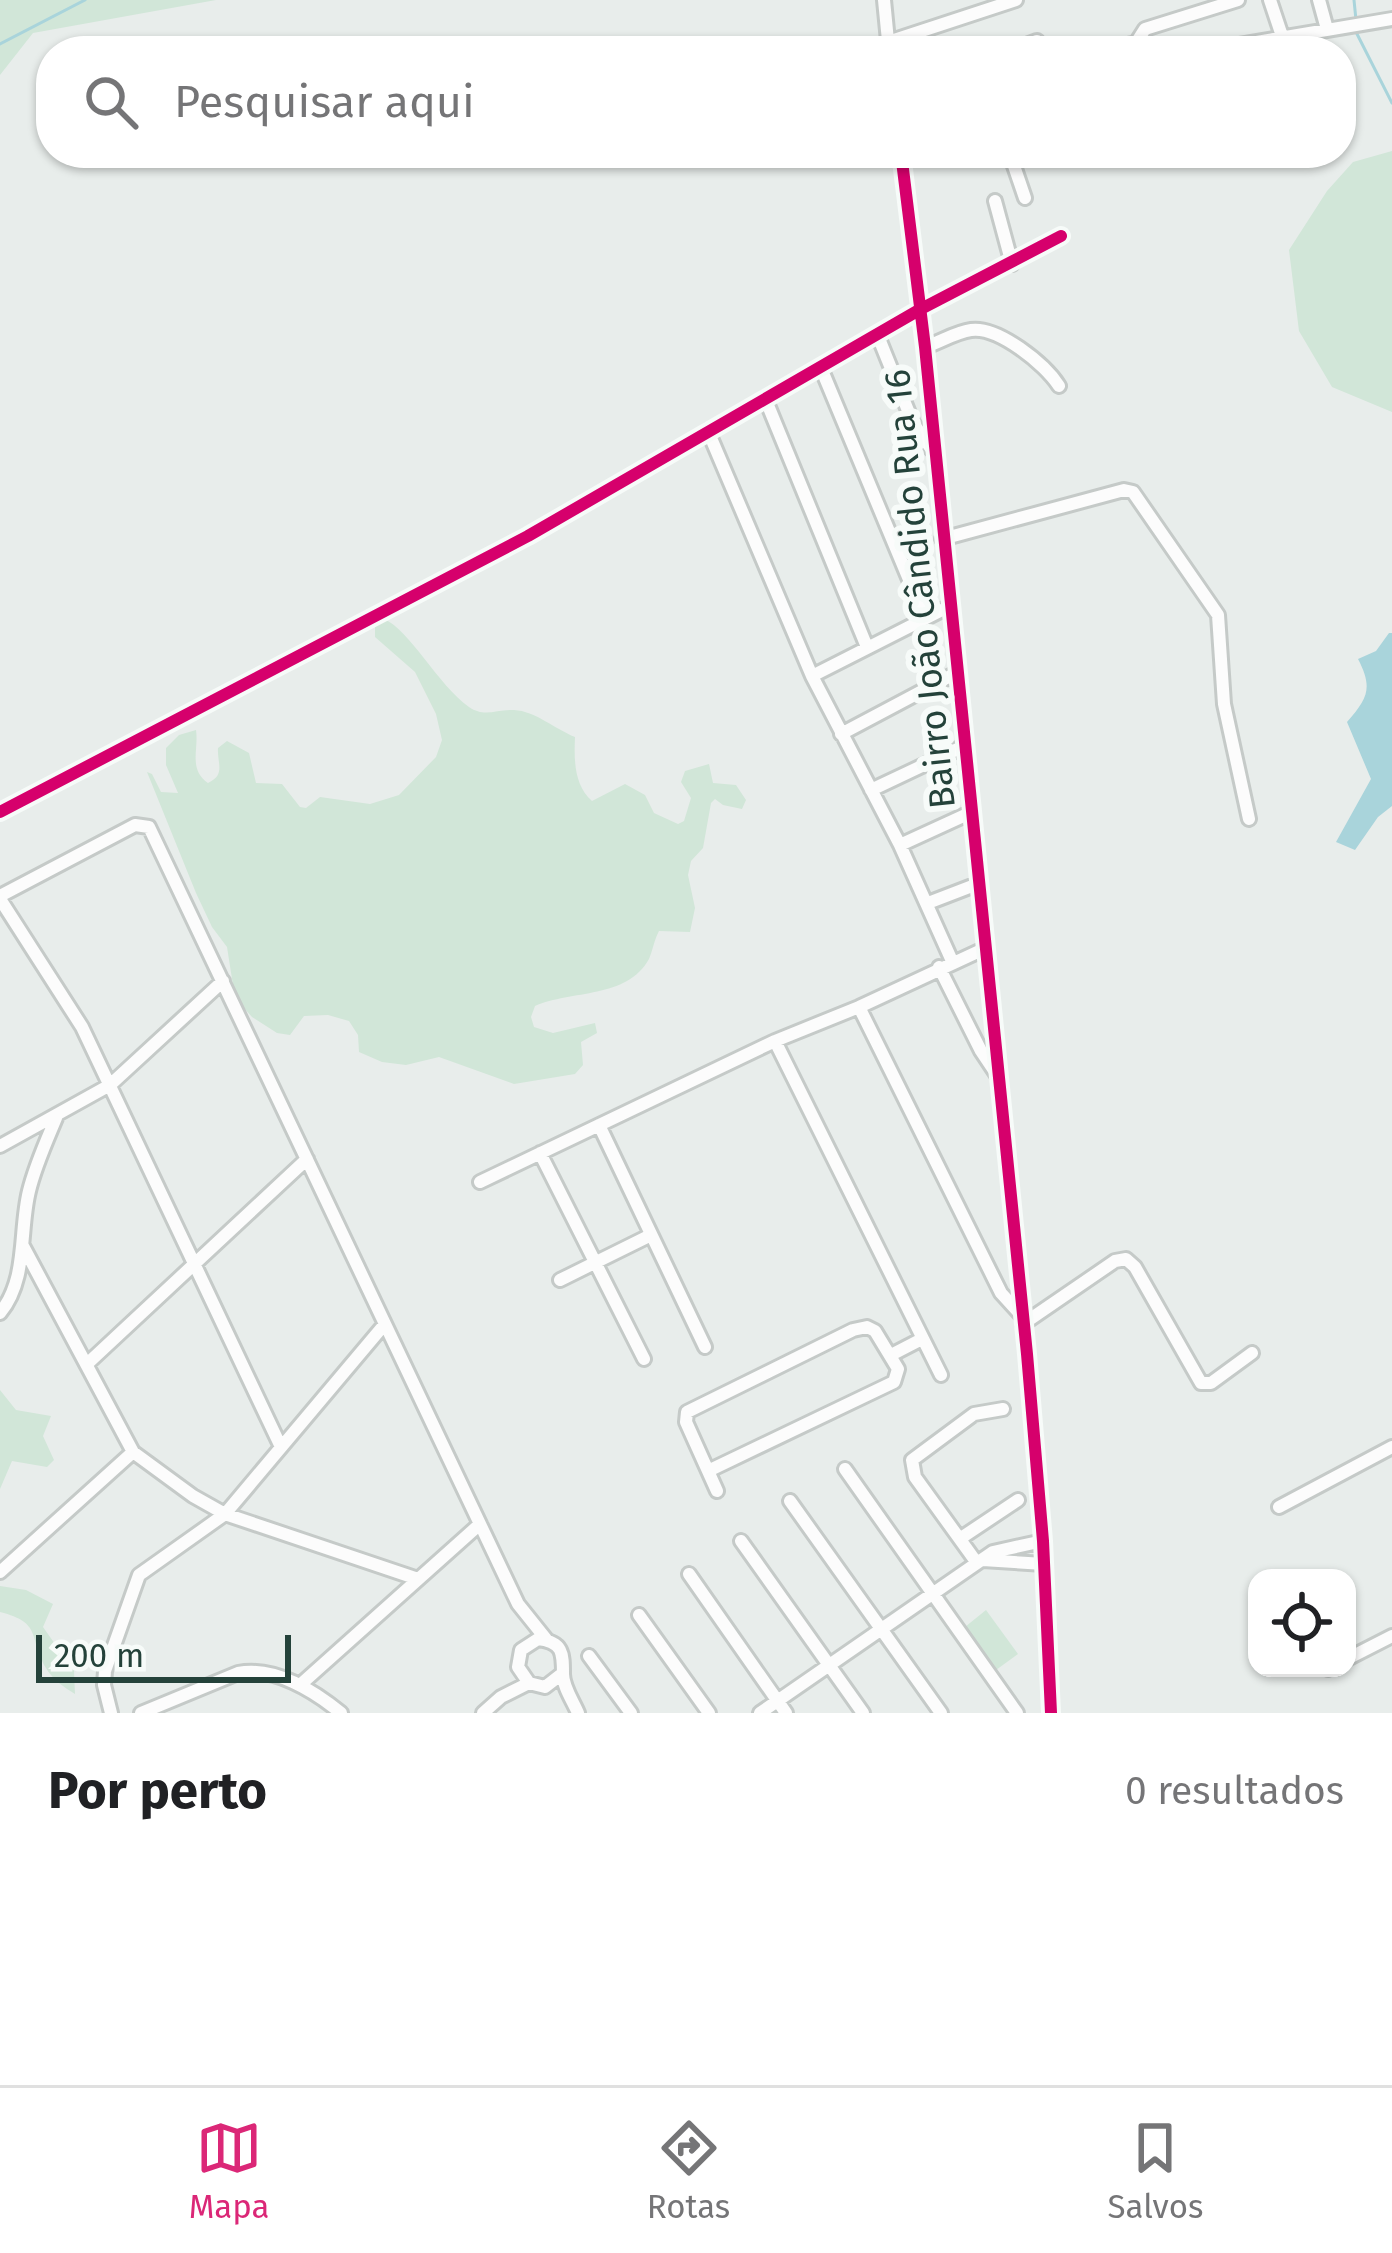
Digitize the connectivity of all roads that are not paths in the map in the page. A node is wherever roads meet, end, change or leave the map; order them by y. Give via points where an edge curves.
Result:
1 (884, 0) edge
2 (1016, 0) edge
3 (1238, 0) edge
4 (1270, 0) edge
5 (1319, 0) edge
6 (1391, 19) edge
7 (1327, 29) junction
8 (888, 36) edge
9 (919, 36) edge
10 (1137, 36) edge
11 (1282, 36) joint
12 (903, 168) edge
13 (1015, 168) edge
14 (1024, 198) dead end
15 (995, 201) dead end
16 (1061, 236) dead end
17 (1012, 264) junction
18 (919, 310) junction
19 (878, 336) junction
20 (925, 347) junction
21 (820, 368) junction
22 (1059, 386) dead end
23 (765, 398) junction
24 (708, 431) junction
25 (933, 451) junction
26 (943, 539) junction
27 (948, 607) junction
28 (925, 618) junction
29 (867, 647) junction
30 (956, 673) junction
31 (812, 676) junction
32 (841, 734) junction
33 (964, 746) junction
34 (871, 790) junction
35 (0, 812) edge
36 (972, 812) junction
37 (1249, 819) dead end
38 (900, 845) junction
39 (980, 883) junction
40 (0, 898) edge
41 (928, 903) junction
42 (986, 948) junction
43 (946, 964) junction
44 (223, 981) junction
45 (859, 1007) junction
46 (775, 1041) junction
47 (998, 1076) junction
48 (110, 1085) junction
49 (56, 1118) junction
50 (599, 1125) junction
51 (0, 1146) edge
52 (540, 1153) junction
53 (307, 1159) junction
54 (480, 1182) dead end
55 (651, 1235) junction
56 (23, 1246) junction
57 (594, 1261) junction
58 (194, 1263) junction
59 (560, 1280) dead end
60 (0, 1313) edge
61 (1023, 1320) junction
62 (384, 1325) junction
63 (920, 1340) junction
64 (705, 1347) dead end
65 (1252, 1353) dead end
66 (891, 1354) junction
67 (644, 1359) dead end
68 (87, 1364) junction
69 (940, 1375) dead end
70 (1003, 1409) dead end
71 (281, 1447) junction
72 (1392, 1447) edge
73 (133, 1452) junction
74 (845, 1469) dead end
75 (708, 1471) junction
76 (718, 1491) dead end
77 (1018, 1499) dead end
78 (790, 1501) dead end
79 (1279, 1507) dead end
80 (225, 1514) junction
81 (480, 1525) junction
82 (961, 1538) junction
83 (741, 1541) dead end
84 (1043, 1541) junction
85 (980, 1562) junction
86 (1044, 1564) junction
87 (0, 1572) edge
88 (689, 1574) dead end
89 (418, 1579) junction
90 (934, 1592) junction
91 (518, 1604) junction
92 (640, 1615) dead end
93 (881, 1628) junction
94 (1392, 1636) edge
95 (546, 1639) junction
96 (524, 1646) junction
97 (1356, 1654) edge
98 (589, 1655) dead end
99 (829, 1664) junction
100 (518, 1667) junction
101 (563, 1673) junction
102 (530, 1683) junction
103 (300, 1685) junction
104 (545, 1687) junction
105 (501, 1697) junction
106 (782, 1707) edge
107 (111, 1713) edge
108 (142, 1713) edge
109 (341, 1713) edge
110 (483, 1713) edge
111 (578, 1713) edge
112 (631, 1713) edge
113 (709, 1713) edge
114 (760, 1713) edge
115 (862, 1713) edge
116 (941, 1713) edge
117 (1017, 1713) edge
118 (1051, 1713) edge

1 - 8 street
2 - 9 street
3 - 10 street
4 - 11 street
5 - 7 street
6 - 7 street
7 - 11 street
12 - 18 street, Bairro João Cândido Rua 16
13 - 14 street
15 - 17 street
16 - 17 street
17 - 18 street
18 - 19 street
18 - 20 street, Bairro João Cândido Rua 16
19 - 21 street
19 - 25 street
20 - 22 street via 984,331 1039,362
20 - 25 street, Bairro João Cândido Rua 16
21 - 23 street
21 - 28 street
23 - 24 street
23 - 29 street
24 - 31 street
24 - 35 street via 528,536
25 - 26 street, Bairro João Cândido Rua 16
26 - 27 street, Bairro João Cândido Rua 16
26 - 37 street via 1133,492 1218,615 1224,704
27 - 28 street
27 - 30 street, Bairro João Cândido Rua 16
28 - 29 street
29 - 31 street
30 - 32 street
30 - 33 street, Bairro João Cândido Rua 16
31 - 32 street
32 - 34 street
33 - 34 street
33 - 36 street, Bairro João Cândido Rua 16
34 - 38 street
36 - 38 street
36 - 39 street, Bairro João Cândido Rua 16
38 - 41 street
39 - 41 street
39 - 42 street, Bairro João Cândido Rua 16
40 - 44 street via 144,824
40 - 48 street
41 - 43 street
42 - 43 street
42 - 47 street, Bairro João Cândido Rua 16
43 - 45 street
43 - 47 street
44 - 48 street
44 - 53 street
45 - 46 street
45 - 61 street via 1001,1294
46 - 50 street
46 - 63 street
47 - 61 street, Bairro João Cândido Rua 16
48 - 49 street
48 - 58 street
49 - 51 street
49 - 56 street via 29,1188
50 - 52 street
50 - 55 street
52 - 54 street
52 - 57 street
53 - 58 street
53 - 62 street
55 - 57 street
55 - 64 street
56 - 60 street
56 - 68 street
57 - 59 street
57 - 67 street
58 - 68 street
58 - 71 street
61 - 65 street via 1126,1259 1201,1383
61 - 84 street, Bairro João Cândido Rua 16
62 - 71 street
62 - 81 street
63 - 66 street
63 - 69 street
66 - 75 street via 894,1382
66 - 75 street via 871,1328 853,1330 690,1409 686,1422
68 - 73 street
70 - 82 street via 974,1414 912,1460 915,1477
71 - 80 street
72 - 79 street
73 - 80 street
73 - 87 street
74 - 90 street
75 - 76 street
77 - 82 street
78 - 93 street
80 - 89 street
80 - 107 street via 135,1579 105,1671
81 - 89 street
81 - 91 street
82 - 85 street
83 - 99 street
84 - 85 street
84 - 86 street, Bairro João Cândido Rua 16
85 - 86 street
85 - 90 street
86 - 118 street, Bairro João Cândido Rua 16
88 - 106 street
89 - 103 street
90 - 93 street
90 - 117 street
91 - 95 street
91 - 96 street
92 - 113 street
93 - 99 street
93 - 116 street
94 - 97 street
95 - 96 street
95 - 101 street via 563,1652
96 - 100 street
98 - 112 street
99 - 106 street
99 - 115 street
100 - 102 street
100 - 105 street
101 - 104 street
101 - 111 street
102 - 104 street
102 - 105 street
103 - 108 street via 245,1671
103 - 109 street
104 - 111 street
105 - 110 street
106 - 114 street

